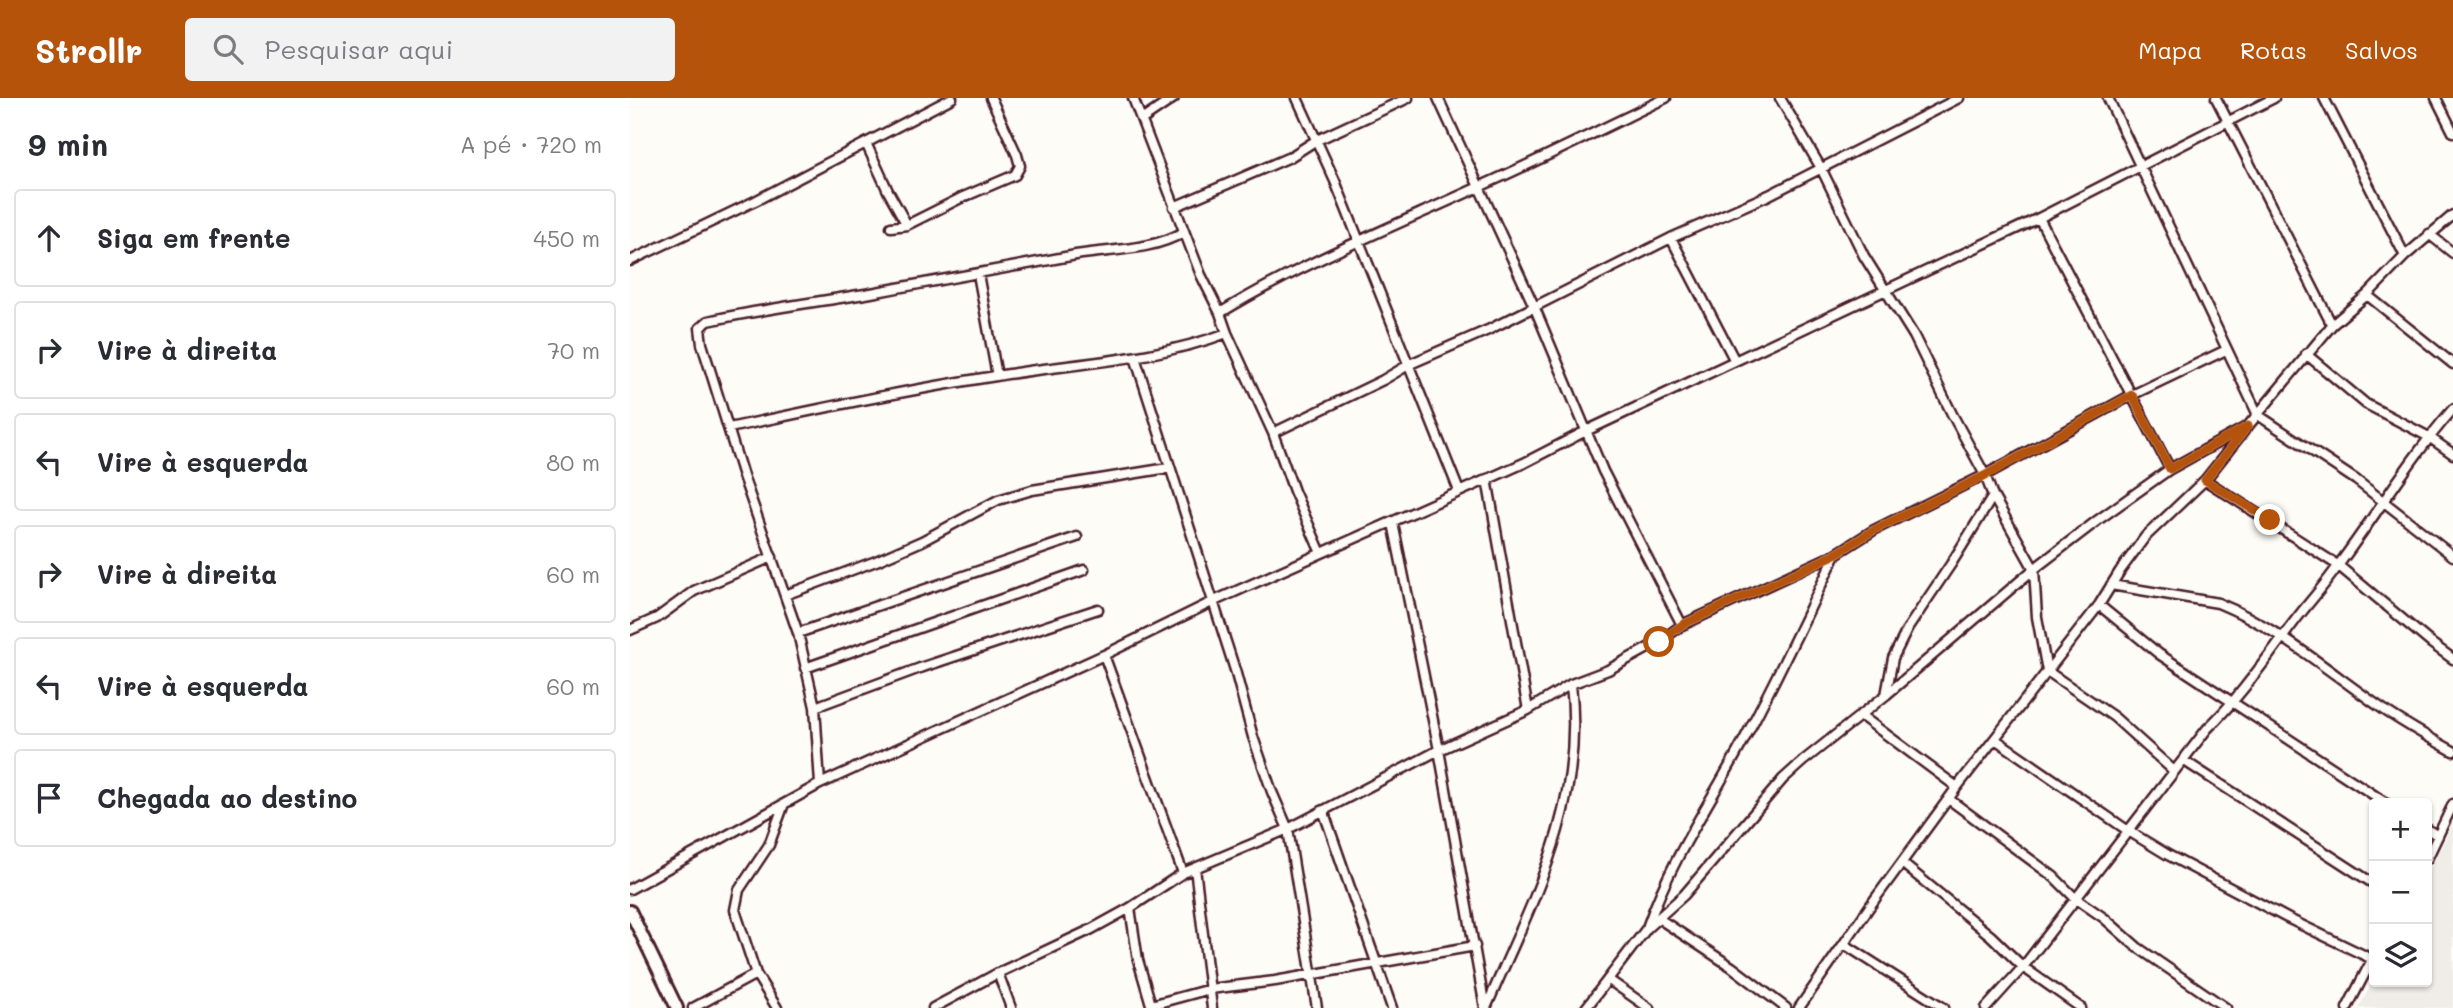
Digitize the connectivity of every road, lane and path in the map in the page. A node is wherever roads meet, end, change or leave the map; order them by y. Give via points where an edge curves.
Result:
1 (951, 98) edge
2 (991, 98) edge
3 (1133, 98) edge
4 (1174, 98) edge
5 (1297, 98) edge
6 (1408, 98) edge
7 (1438, 98) edge
8 (1666, 98) edge
9 (1780, 98) edge
10 (1959, 98) edge
11 (2108, 98) edge
12 (2216, 98) edge
13 (2274, 98) edge
14 (2324, 98) edge
15 (2436, 98) edge
16 (1143, 119) junction
17 (2228, 122) junction
18 (2453, 132) edge
19 (1315, 141) junction
20 (866, 143) junction
21 (2139, 166) junction
22 (1821, 168) junction
23 (1478, 187) junction
24 (1174, 207) junction
25 (2453, 215) edge
26 (2039, 218) junction
27 (907, 225) junction
28 (891, 227) dead end
29 (1184, 232) junction
30 (2429, 234) junction
31 (1671, 238) junction
32 (1360, 242) junction
33 (2453, 253) edge
34 (2404, 256) junction
35 (630, 261) edge
36 (978, 274) junction
37 (1887, 290) junction
38 (2367, 295) junction
39 (1534, 306) junction
40 (1220, 313) junction
41 (2332, 325) junction
42 (1227, 333) junction
43 (2226, 350) junction
44 (2306, 355) junction
45 (1135, 357) junction
46 (1735, 360) junction
47 (1410, 364) junction
48 (2453, 364) edge
49 (997, 376) junction
50 (2132, 395) junction
51 (2453, 409) edge
52 (2258, 415) junction
53 (2248, 426) junction
54 (729, 428) junction
55 (1586, 431) junction
56 (1273, 433) junction
57 (2429, 437) junction
58 (2453, 454) edge
59 (1168, 468) junction
60 (2170, 469) junction
61 (1986, 475) junction
62 (1487, 479) junction
63 (2205, 480) junction
64 (1459, 491) junction
65 (1993, 496) junction
66 (2383, 502) junction
67 (1393, 523) junction
68 (1077, 537) dead end
69 (1321, 553) junction
70 (1836, 554) junction
71 (2453, 555) edge
72 (772, 557) junction
73 (2339, 566) junction
74 (2034, 569) junction
75 (1084, 570) dead end
76 (2111, 585) junction
77 (785, 595) junction
78 (1212, 602) junction
79 (2099, 605) junction
80 (1098, 609) dead end
81 (1682, 625) junction
82 (630, 630) edge
83 (798, 633) junction
84 (2283, 638) junction
85 (1104, 655) junction
86 (2453, 659) edge
87 (805, 668) junction
88 (2047, 671) junction
89 (1571, 684) junction
90 (1886, 695) junction
91 (2233, 703) junction
92 (815, 706) junction
93 (1528, 710) junction
94 (1860, 715) junction
95 (1995, 739) junction
96 (1440, 750) junction
97 (2453, 751) edge
98 (2183, 760) junction
99 (2174, 771) junction
100 (820, 784) junction
101 (1958, 787) junction
102 (2378, 798) edge
103 (1950, 800) junction
104 (784, 804) junction
105 (2453, 804) edge
106 (1323, 810) junction
107 (1288, 829) junction
108 (2127, 830) junction
109 (2432, 832) edge
110 (2438, 836) junction
111 (2432, 849) edge
112 (1903, 864) junction
113 (1195, 869) junction
114 (1183, 873) junction
115 (2369, 881) edge
116 (630, 890) edge
117 (2076, 898) junction
118 (1129, 908) junction
119 (631, 915) edge
120 (1658, 918) junction
121 (1647, 928) junction
122 (1844, 944) junction
123 (1475, 946) junction
124 (2369, 955) edge
125 (1377, 965) junction
126 (2369, 965) edge
127 (2023, 967) junction
128 (998, 973) junction
129 (756, 974) junction
130 (1311, 974) junction
131 (1609, 980) junction
132 (1210, 989) junction
133 (1151, 1006) edge
134 (677, 1008) edge
135 (694, 1008) edge
136 (777, 1008) edge
137 (933, 1008) edge
138 (1011, 1008) edge
139 (1212, 1008) edge
140 (1317, 1008) edge
141 (1392, 1008) edge
142 (1485, 1008) edge
143 (1586, 1008) edge
144 (1649, 1008) edge
145 (1786, 1008) edge
146 (1799, 1008) edge
147 (1944, 1008) edge
148 (1986, 1008) edge
149 (2081, 1008) edge
150 (2225, 1008) edge
151 (2347, 1008) edge

1 - 20 street
2 - 27 street via 1017,155 1020,166 1015,175
3 - 16 street
4 - 16 street
5 - 19 street
6 - 19 street
7 - 23 street
8 - 23 street
9 - 22 street
10 - 22 street
11 - 21 street
12 - 17 street
13 - 17 street
14 - 34 street
15 - 18 street
16 - 24 street
17 - 21 street
17 - 41 street
19 - 24 street via 1290,158
19 - 32 street
20 - 27 street
20 - 35 street
21 - 26 street
21 - 43 street
22 - 31 street
22 - 37 street via 1864,256
23 - 32 street
23 - 39 street
24 - 29 street
25 - 30 street
26 - 37 street
26 - 50 street
27 - 28 street
29 - 36 street via 1137,248
29 - 40 street
30 - 33 street
30 - 34 street
31 - 39 street
31 - 46 street
32 - 40 street
32 - 47 street
34 - 38 street
36 - 49 street
36 - 54 street via 703,324 699,334
37 - 46 street
37 - 61 street
38 - 41 street
38 - 48 street
39 - 47 street
39 - 55 street
40 - 42 street
41 - 44 street
42 - 45 street
42 - 56 street
43 - 50 street
43 - 52 street
44 - 52 street
44 - 57 street via 2366,404
45 - 49 street
45 - 59 street
46 - 55 street
47 - 56 street
47 - 64 street
49 - 54 street
50 - 60 street
50 - 61 street
51 - 57 street
52 - 53 street
52 - 66 street
53 - 60 street
53 - 63 street
54 - 72 street
55 - 62 street
55 - 81 street via 1628,524
56 - 69 street
57 - 58 street
57 - 66 street
59 - 77 street via 1006,497 922,541
59 - 78 street
60 - 74 street
61 - 65 street
61 - 70 street via 1874,530
62 - 64 street
62 - 93 street
63 - 73 street
63 - 76 street via 2145,537
64 - 67 street
65 - 74 street
65 - 90 street via 1908,628 1893,658
66 - 71 street
66 - 73 street
67 - 69 street
67 - 96 street
68 - 83 street
69 - 78 street
70 - 81 street
70 - 121 street via 1746,736 1681,849
72 - 77 street
72 - 82 street via 694,591 657,618
73 - 84 street
73 - 86 street
74 - 88 street
74 - 90 street
75 - 87 street
76 - 79 street
76 - 84 street via 2218,603
77 - 83 street
78 - 85 street
78 - 107 street via 1252,737
79 - 88 street
79 - 91 street via 2159,654
80 - 92 street
81 - 89 street via 1608,670
83 - 87 street
84 - 91 street
84 - 97 street via 2378,706
85 - 100 street
85 - 114 street
87 - 92 street
88 - 95 street
88 - 99 street via 2114,717
89 - 93 street
89 - 142 street via 1573,749 1555,844
90 - 94 street
91 - 98 street
91 - 102 street
92 - 100 street
93 - 96 street
94 - 101 street
94 - 120 street via 1783,779 1684,895
95 - 101 street
95 - 108 street
96 - 106 street
96 - 123 street
98 - 99 street
98 - 115 street
99 - 108 street
100 - 104 street
101 - 103 street
103 - 112 street
103 - 117 street
104 - 116 street
104 - 129 street via 769,845 739,890 735,910
105 - 110 street
106 - 107 street
106 - 125 street
107 - 113 street
107 - 130 street
108 - 117 street
108 - 124 street via 2287,918
109 - 110 street
110 - 111 street
112 - 122 street
112 - 127 street
113 - 114 street
113 - 132 street
114 - 118 street
117 - 127 street
117 - 150 street
118 - 128 street
118 - 133 street
119 - 134 main road
120 - 121 street
120 - 145 street
121 - 131 street
122 - 146 street
122 - 147 street
123 - 125 street
123 - 142 street
125 - 130 street
125 - 141 street
126 - 151 street
127 - 148 street
127 - 149 street
128 - 137 street
128 - 138 street
129 - 135 street
129 - 136 street
130 - 132 street
130 - 140 street
131 - 143 street
131 - 144 street
132 - 133 street
132 - 139 street

